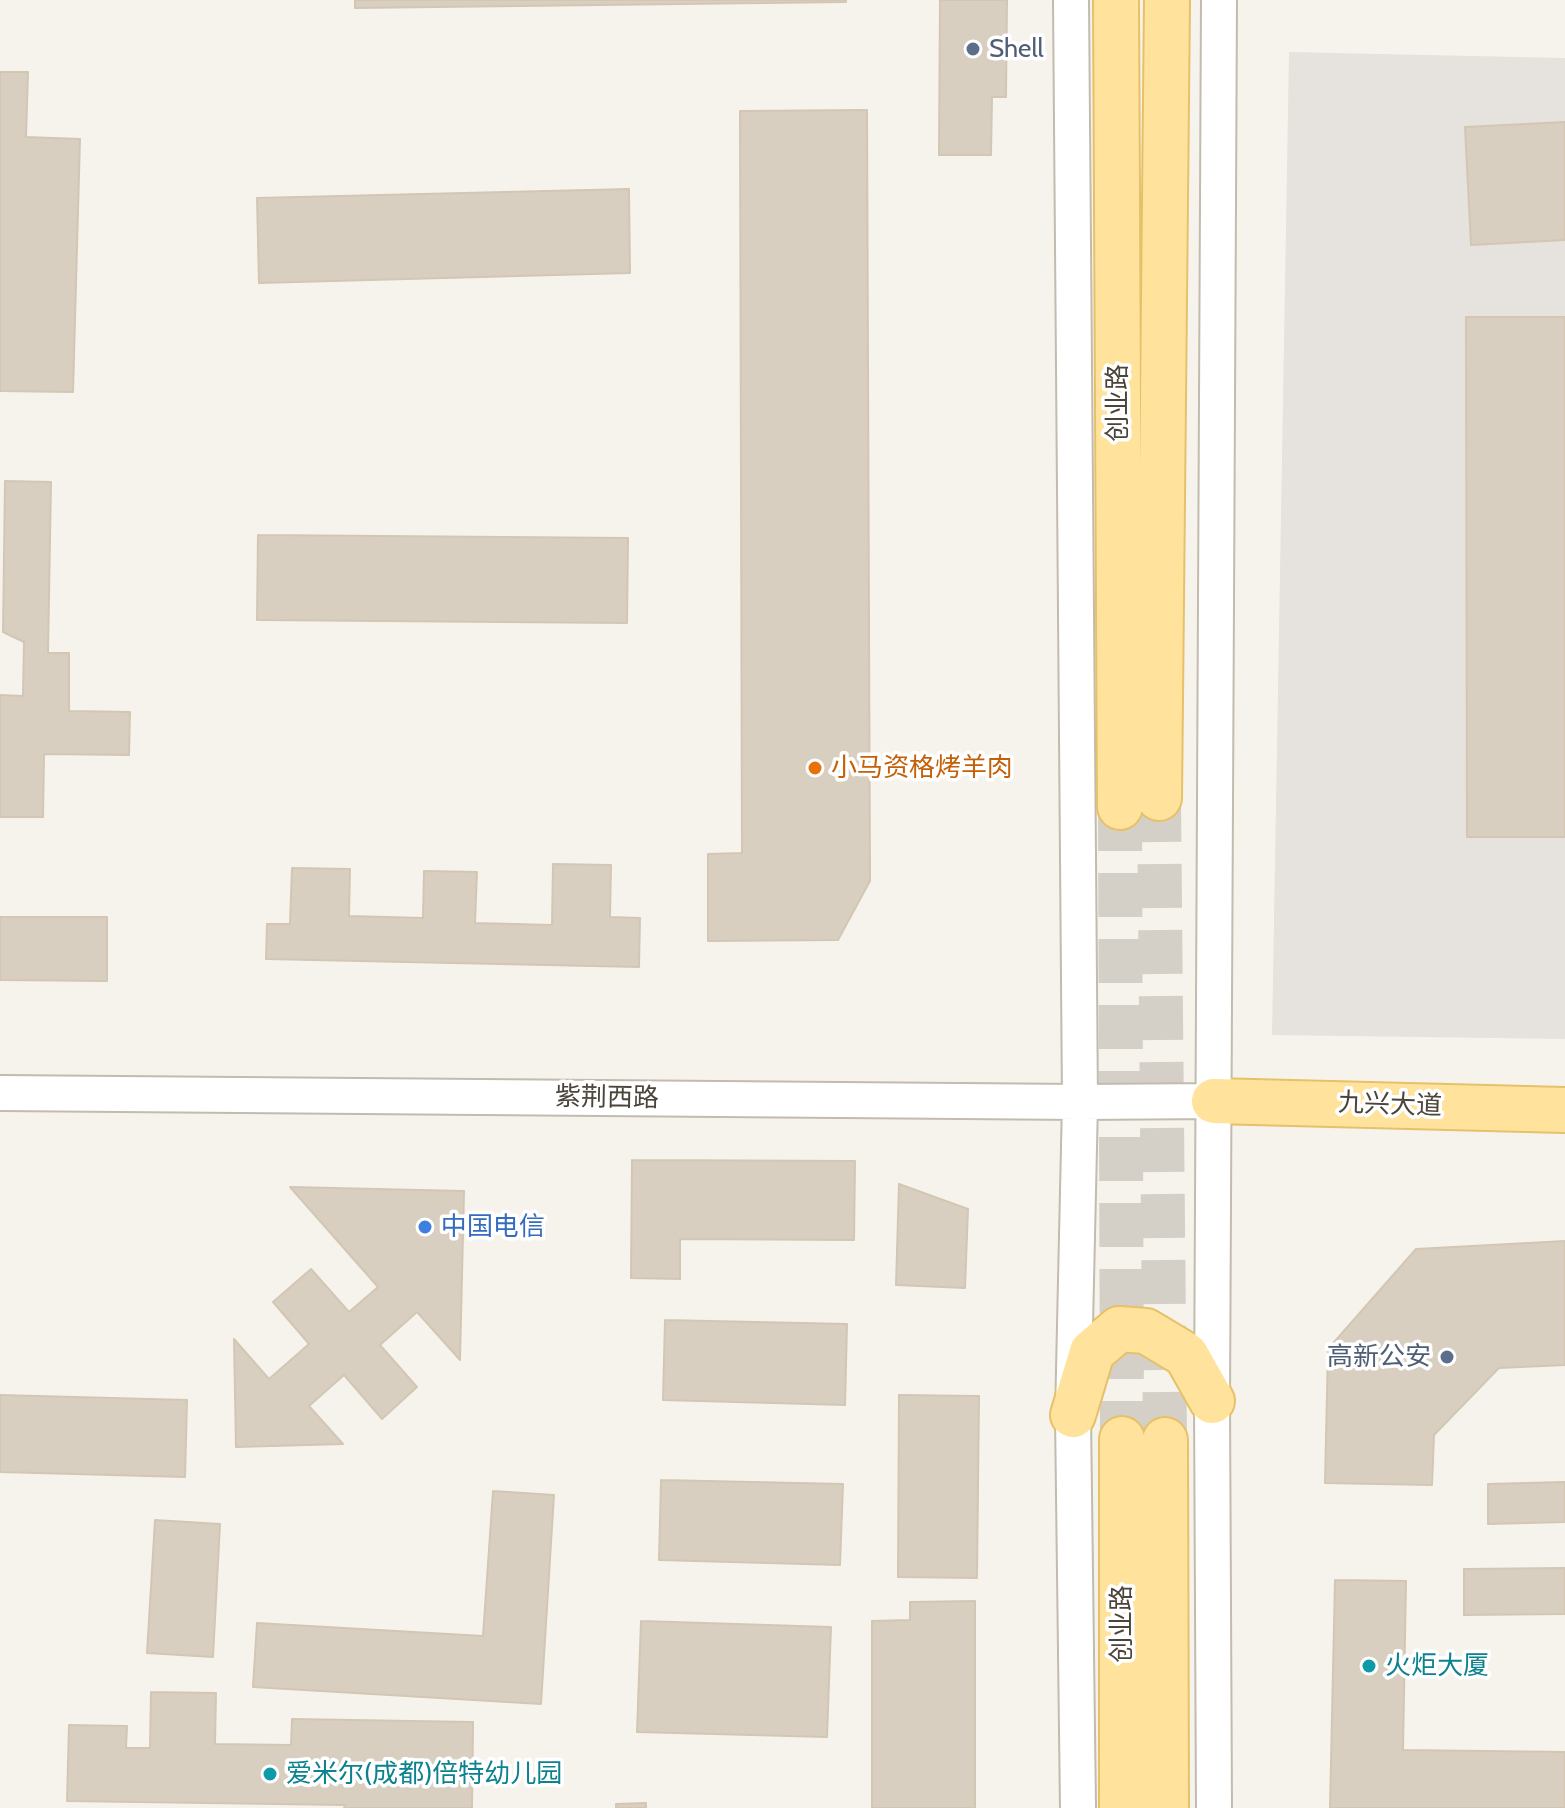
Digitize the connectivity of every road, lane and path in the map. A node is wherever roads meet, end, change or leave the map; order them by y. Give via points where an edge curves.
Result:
1 (1071, 0) edge
2 (1116, 0) edge
3 (1167, 0) edge
4 (1219, 0) edge
5 (0, 1093) edge
6 (1214, 1101) junction
7 (1080, 1102) junction
8 (1565, 1110) edge
9 (1212, 1401) junction
10 (1073, 1415) junction
11 (1122, 1439) tunnel mouth
12 (1165, 1440) tunnel mouth
13 (1078, 1808) edge
14 (1122, 1808) edge
15 (1166, 1808) edge
16 (1214, 1808) edge

1 - 7 street
2 - 3 main road, 创业路 via 1139,802
4 - 6 street
5 - 7 street, 紫荆西路
6 - 7 street, 紫荆西路
6 - 8 main road, 九兴大道
6 - 9 street
7 - 10 street
9 - 10 main road via 1186,1355 1146,1331 1119,1329 1092,1352
9 - 16 street
10 - 13 street
11 - 14 main road, 创业路
12 - 15 main road, 创业路

